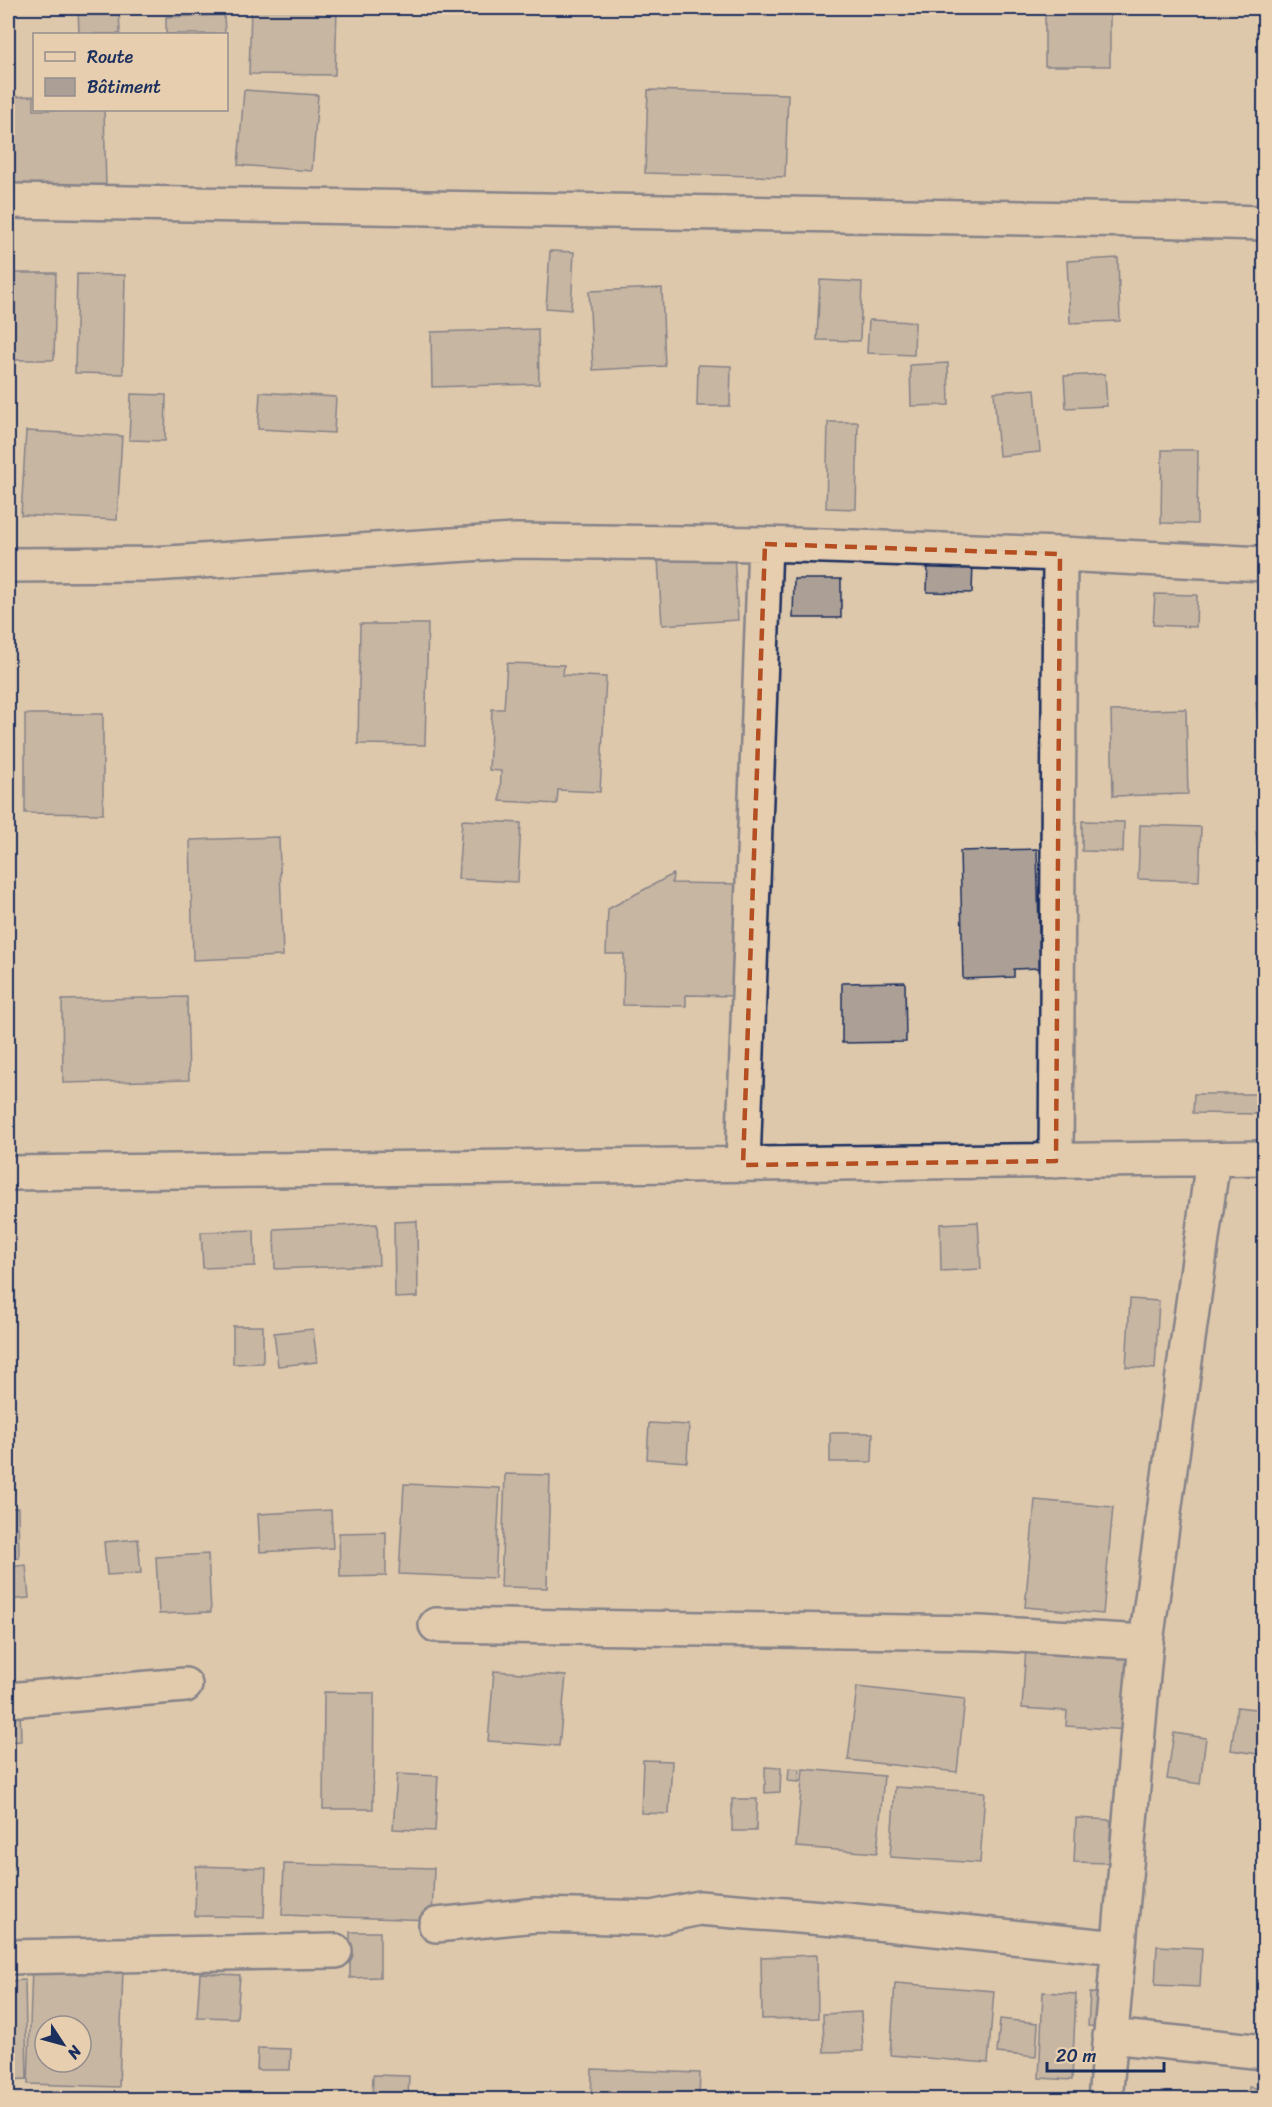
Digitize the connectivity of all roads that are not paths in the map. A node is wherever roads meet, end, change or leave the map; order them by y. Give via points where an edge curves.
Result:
1 (8, 201) edge
2 (1264, 224) edge
3 (765, 544) junction
4 (1060, 554) junction
5 (1264, 564) edge
6 (8, 565) edge
7 (1264, 1158) edge
8 (1214, 1159) junction
9 (1056, 1161) junction
10 (743, 1165) junction
11 (8, 1173) edge
12 (436, 1625) dead end
13 (1146, 1642) junction
14 (186, 1685) dead end
15 (8, 1700) edge
16 (436, 1924) dead end
17 (1118, 1948) junction
18 (335, 1951) dead end
19 (8, 1957) edge
20 (1110, 2036) junction
21 (1264, 2052) edge
22 (1106, 2100) edge

1 - 2 street
3 - 4 street
3 - 6 street via 515,541 153,564
3 - 10 street
4 - 5 street
4 - 9 street
7 - 8 street
8 - 9 street
8 - 13 street
9 - 10 street
10 - 11 street
12 - 13 street via 981,1633
13 - 17 street
14 - 15 street
16 - 17 street via 536,1916 652,1918 699,1908
17 - 20 street
18 - 19 street
20 - 21 street
20 - 22 street

